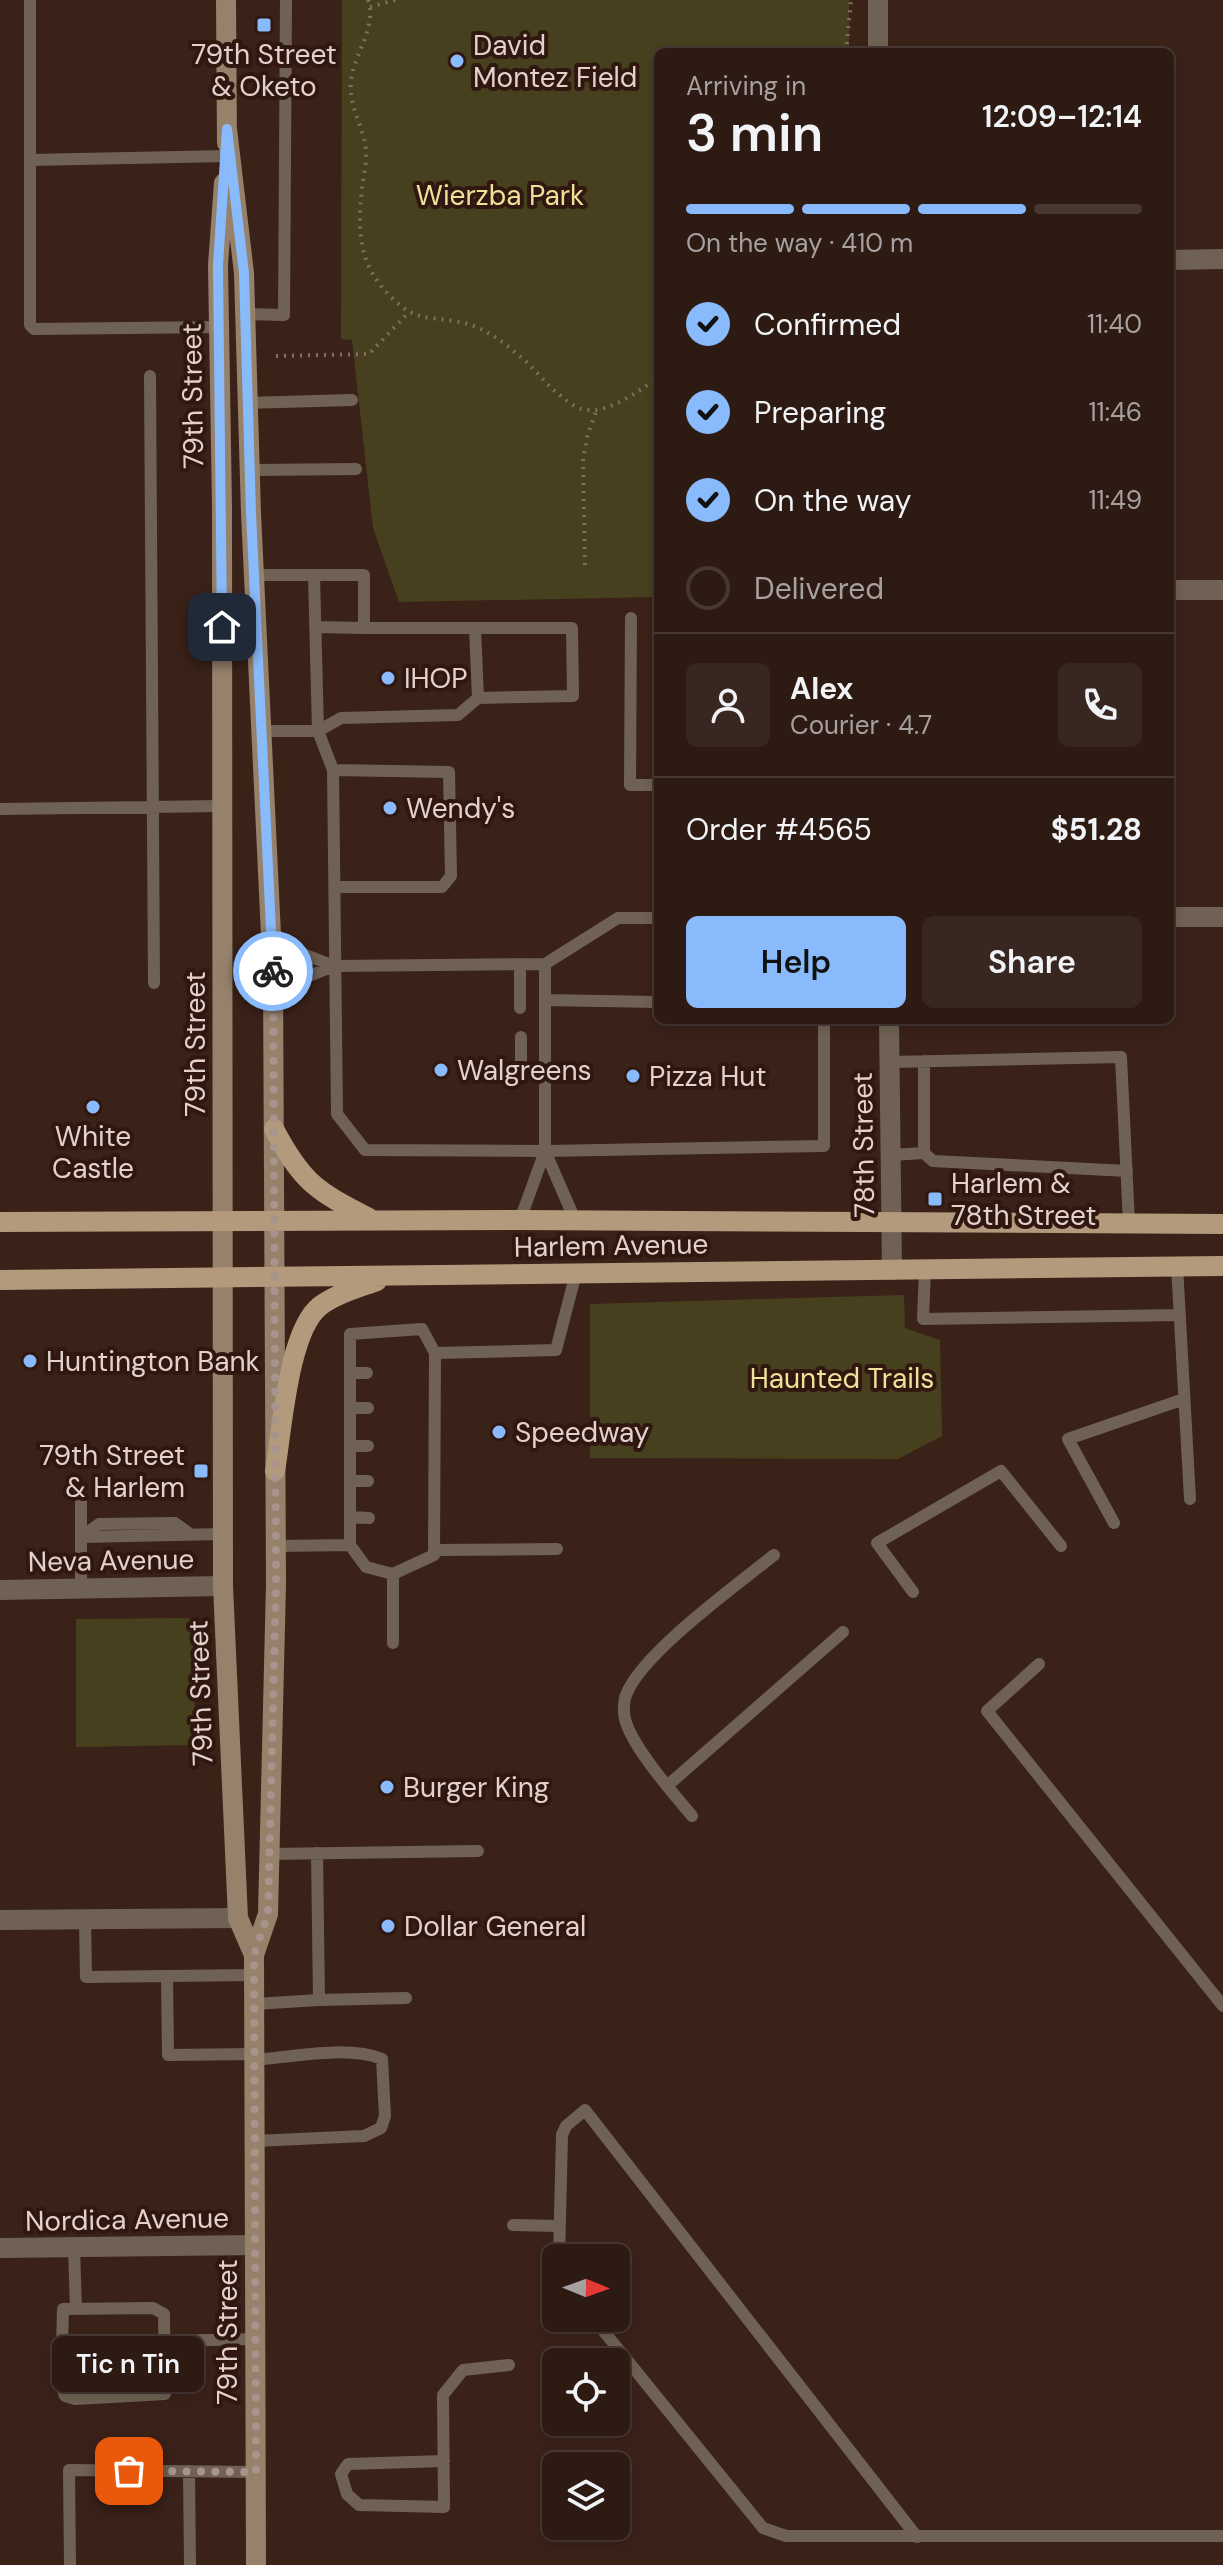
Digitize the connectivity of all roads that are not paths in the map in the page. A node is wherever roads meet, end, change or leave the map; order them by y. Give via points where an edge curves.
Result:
1 (30, 0) edge
2 (226, 0) edge
3 (286, 0) edge
4 (878, 0) edge
5 (878, 48) edge
6 (227, 129) junction
7 (226, 156) junction
8 (31, 160) junction
9 (1223, 259) edge
10 (1174, 260) edge
11 (245, 314) junction
12 (219, 327) junction
13 (150, 376) dead end
14 (352, 400) dead end
15 (248, 403) junction
16 (356, 469) dead end
17 (250, 470) junction
18 (254, 575) junction
19 (314, 575) junction
20 (1174, 590) edge
21 (1223, 590) edge
22 (631, 618) dead end
23 (315, 627) junction
24 (364, 628) junction
25 (475, 628) junction
26 (478, 698) junction
27 (261, 731) junction
28 (318, 731) junction
29 (333, 770) junction
30 (654, 785) edge
31 (222, 806) junction
32 (153, 807) junction
33 (0, 809) edge
34 (335, 887) junction
35 (1174, 917) edge
36 (1223, 917) edge
37 (654, 918) edge
38 (272, 942) junction
39 (520, 964) junction
40 (545, 964) junction
41 (334, 966) junction
42 (154, 983) dead end
43 (274, 990) junction
44 (545, 1000) junction
45 (654, 1002) edge
46 (520, 1008) dead end
47 (824, 1024) edge
48 (889, 1024) edge
49 (521, 1037) dead end
50 (924, 1061) junction
51 (890, 1062) junction
52 (545, 1080) junction
53 (274, 1129) junction
54 (545, 1151) junction
55 (924, 1153) junction
56 (891, 1155) junction
57 (1127, 1171) junction
58 (274, 1220) junction
59 (372, 1220) junction
60 (520, 1220) junction
61 (575, 1220) junction
62 (223, 1221) junction
63 (0, 1222) edge
64 (892, 1222) junction
65 (1129, 1223) junction
66 (1223, 1224) edge
67 (1177, 1266) junction
68 (1223, 1266) edge
69 (892, 1270) junction
70 (925, 1270) junction
71 (576, 1273) junction
72 (389, 1276) junction
73 (222, 1278) junction
74 (274, 1278) junction
75 (0, 1280) edge
76 (1180, 1315) junction
77 (435, 1353) junction
78 (350, 1373) junction
79 (367, 1373) dead end
80 (420, 1373) dead end
81 (435, 1373) junction
82 (1184, 1399) junction
83 (350, 1408) junction
84 (368, 1408) dead end
85 (420, 1409) dead end
86 (434, 1409) junction
87 (434, 1444) junction
88 (420, 1445) dead end
89 (350, 1446) junction
90 (368, 1446) dead end
91 (275, 1471) junction
92 (350, 1481) junction
93 (368, 1481) dead end
94 (420, 1481) dead end
95 (434, 1481) junction
96 (1190, 1499) dead end
97 (81, 1501) dead end
98 (350, 1517) junction
99 (369, 1518) dead end
100 (1114, 1523) dead end
101 (223, 1534) junction
102 (81, 1537) junction
103 (350, 1545) junction
104 (276, 1546) junction
105 (1061, 1546) dead end
106 (557, 1549) dead end
107 (434, 1550) junction
108 (774, 1555) dead end
109 (393, 1574) junction
110 (223, 1586) junction
111 (81, 1589) junction
112 (0, 1590) edge
113 (913, 1592) dead end
114 (843, 1632) dead end
115 (393, 1643) dead end
116 (1039, 1664) dead end
117 (667, 1786) junction
118 (692, 1816) dead end
119 (478, 1851) dead end
120 (317, 1853) junction
121 (269, 1854) junction
122 (238, 1918) junction
123 (0, 1920) edge
124 (85, 1920) junction
125 (254, 1965) junction
126 (167, 1976) junction
127 (406, 1998) dead end
128 (319, 2000) junction
129 (254, 2004) junction
130 (1223, 2006) edge
131 (255, 2057) junction
132 (255, 2141) junction
133 (513, 2225) dead end
134 (559, 2226) junction
135 (559, 2244) edge
136 (255, 2245) junction
137 (0, 2248) edge
138 (74, 2248) junction
139 (76, 2309) junction
140 (604, 2332) edge
141 (255, 2339) junction
142 (165, 2341) junction
143 (509, 2365) dead end
144 (444, 2461) junction
145 (189, 2471) junction
146 (256, 2472) junction
147 (1223, 2536) edge
148 (917, 2537) junction
149 (70, 2565) edge
150 (190, 2565) edge
151 (256, 2565) edge

1 - 8 lane
2 - 6 main road, 79th Street
3 - 11 lane via 284,315
4 - 5 street
6 - 7 main road, 79th Street
6 - 11 main road, 79th Street
7 - 8 lane
7 - 12 main road, 79th Street
8 - 12 lane via 34,329
9 - 10 street
11 - 15 main road, 79th Street
12 - 31 main road, 79th Street
13 - 32 lane
14 - 15 lane
15 - 17 main road, 79th Street
16 - 17 lane
17 - 18 main road, 79th Street
18 - 19 lane
18 - 27 main road, 79th Street
19 - 23 lane
19 - 24 lane via 364,575
20 - 21 street
22 - 30 lane via 630,785
23 - 24 lane
23 - 28 lane
24 - 25 lane
25 - 26 lane
25 - 26 lane via 572,628 573,696
26 - 28 lane via 458,715 341,718
27 - 28 lane
27 - 38 main road, 79th Street
28 - 29 lane
29 - 34 lane
29 - 34 lane via 449,772 450,802 451,876 442,887
31 - 32 lane
31 - 62 main road, 79th Street
32 - 33 lane
32 - 42 lane
34 - 41 lane
35 - 36 street
37 - 40 lane via 618,918
38 - 41 lane
38 - 43 main road, 79th Street
39 - 40 lane
39 - 41 lane
39 - 46 lane
40 - 44 lane
41 - 43 lane
41 - 54 lane via 337,1114 365,1150
43 - 53 main road, 79th Street
44 - 45 lane
44 - 52 lane
47 - 54 lane via 824,1146
48 - 51 street, 78th Street
49 - 52 lane via 521,1067
50 - 51 lane
50 - 55 lane
50 - 57 lane via 1121,1057
51 - 56 street, 78th Street
52 - 54 lane
53 - 58 main road, 79th Street
53 - 59 main road via 292,1163 316,1189
54 - 60 lane
54 - 61 lane
55 - 56 lane
55 - 57 lane via 933,1161
56 - 64 street, 78th Street
57 - 65 lane
58 - 59 main road, Harlem Avenue
58 - 62 main road, Harlem Avenue
58 - 74 main road, 79th Street
59 - 60 main road, Harlem Avenue
60 - 61 main road, Harlem Avenue
61 - 64 main road, Harlem Avenue
62 - 63 main road, Harlem Avenue
62 - 73 main road, 79th Street
64 - 65 main road, Harlem Avenue
64 - 69 street, 78th Street
65 - 66 main road, Harlem Avenue
67 - 68 main road, Harlem Avenue
67 - 70 main road, Harlem Avenue
67 - 76 lane
69 - 70 main road, Harlem Avenue
69 - 71 main road, Harlem Avenue
70 - 76 lane via 923,1319
71 - 72 main road, Harlem Avenue
71 - 77 lane via 556,1350
72 - 74 main road, Harlem Avenue
72 - 91 main road via 331,1300 308,1319 291,1370
73 - 74 main road, Harlem Avenue
73 - 75 main road, Harlem Avenue
73 - 101 main road, 79th Street
74 - 91 main road, 79th Street
76 - 82 lane
77 - 78 lane via 422,1329 350,1334
77 - 81 lane
78 - 79 lane
78 - 83 lane
80 - 81 lane
81 - 86 lane
82 - 96 lane
82 - 100 lane via 1068,1439
83 - 84 lane
83 - 89 lane
85 - 86 lane
86 - 87 lane
87 - 88 lane
87 - 95 lane
89 - 90 lane
89 - 92 lane
91 - 104 main road, 79th Street
92 - 93 lane
92 - 98 lane
94 - 95 lane
95 - 107 lane via 428,1516
97 - 102 lane
98 - 99 lane
98 - 103 lane
101 - 102 lane
101 - 110 main road, 79th Street
102 - 111 lane
103 - 104 lane
103 - 109 lane via 366,1567
104 - 121 main road, 79th Street
105 - 113 lane via 1001,1471 877,1543
106 - 107 lane
107 - 109 lane via 434,1555
108 - 117 lane via 666,1645 624,1697 625,1719
109 - 115 lane
110 - 111 street, Neva Avenue
110 - 122 main road, 79th Street
111 - 112 street, Neva Avenue
114 - 117 lane
116 - 130 lane via 987,1711
117 - 118 lane
119 - 120 lane
120 - 121 lane
120 - 128 lane
121 - 125 main road, 79th Street via 268,1914
122 - 124 street
122 - 125 main road, 79th Street
123 - 124 street
124 - 126 lane via 86,1977
125 - 126 lane
125 - 129 main road, 79th Street
126 - 131 lane via 168,2055
127 - 128 lane
128 - 129 lane
129 - 131 main road, 79th Street
131 - 132 main road, 79th Street
131 - 132 lane via 346,2053 382,2059 385,2116 381,2128 364,2136
132 - 136 main road, 79th Street
133 - 134 lane
134 - 135 lane
134 - 148 lane via 562,2135 585,2110
136 - 138 street, Nordica Avenue
136 - 141 main road, 79th Street
137 - 138 street, Nordica Avenue
138 - 139 lane
139 - 142 lane via 153,2308 164,2314
139 - 142 lane via 63,2309 61,2385 70,2398 165,2394
140 - 148 lane via 763,2528 786,2536
141 - 142 lane
141 - 146 main road, 79th Street
143 - 144 lane via 463,2370 443,2395
144 - 144 lane via 444,2507 359,2505 347,2494 341,2474 348,2464
145 - 146 lane
145 - 149 lane via 69,2470
145 - 150 lane
146 - 151 main road, 79th Street
147 - 148 lane

